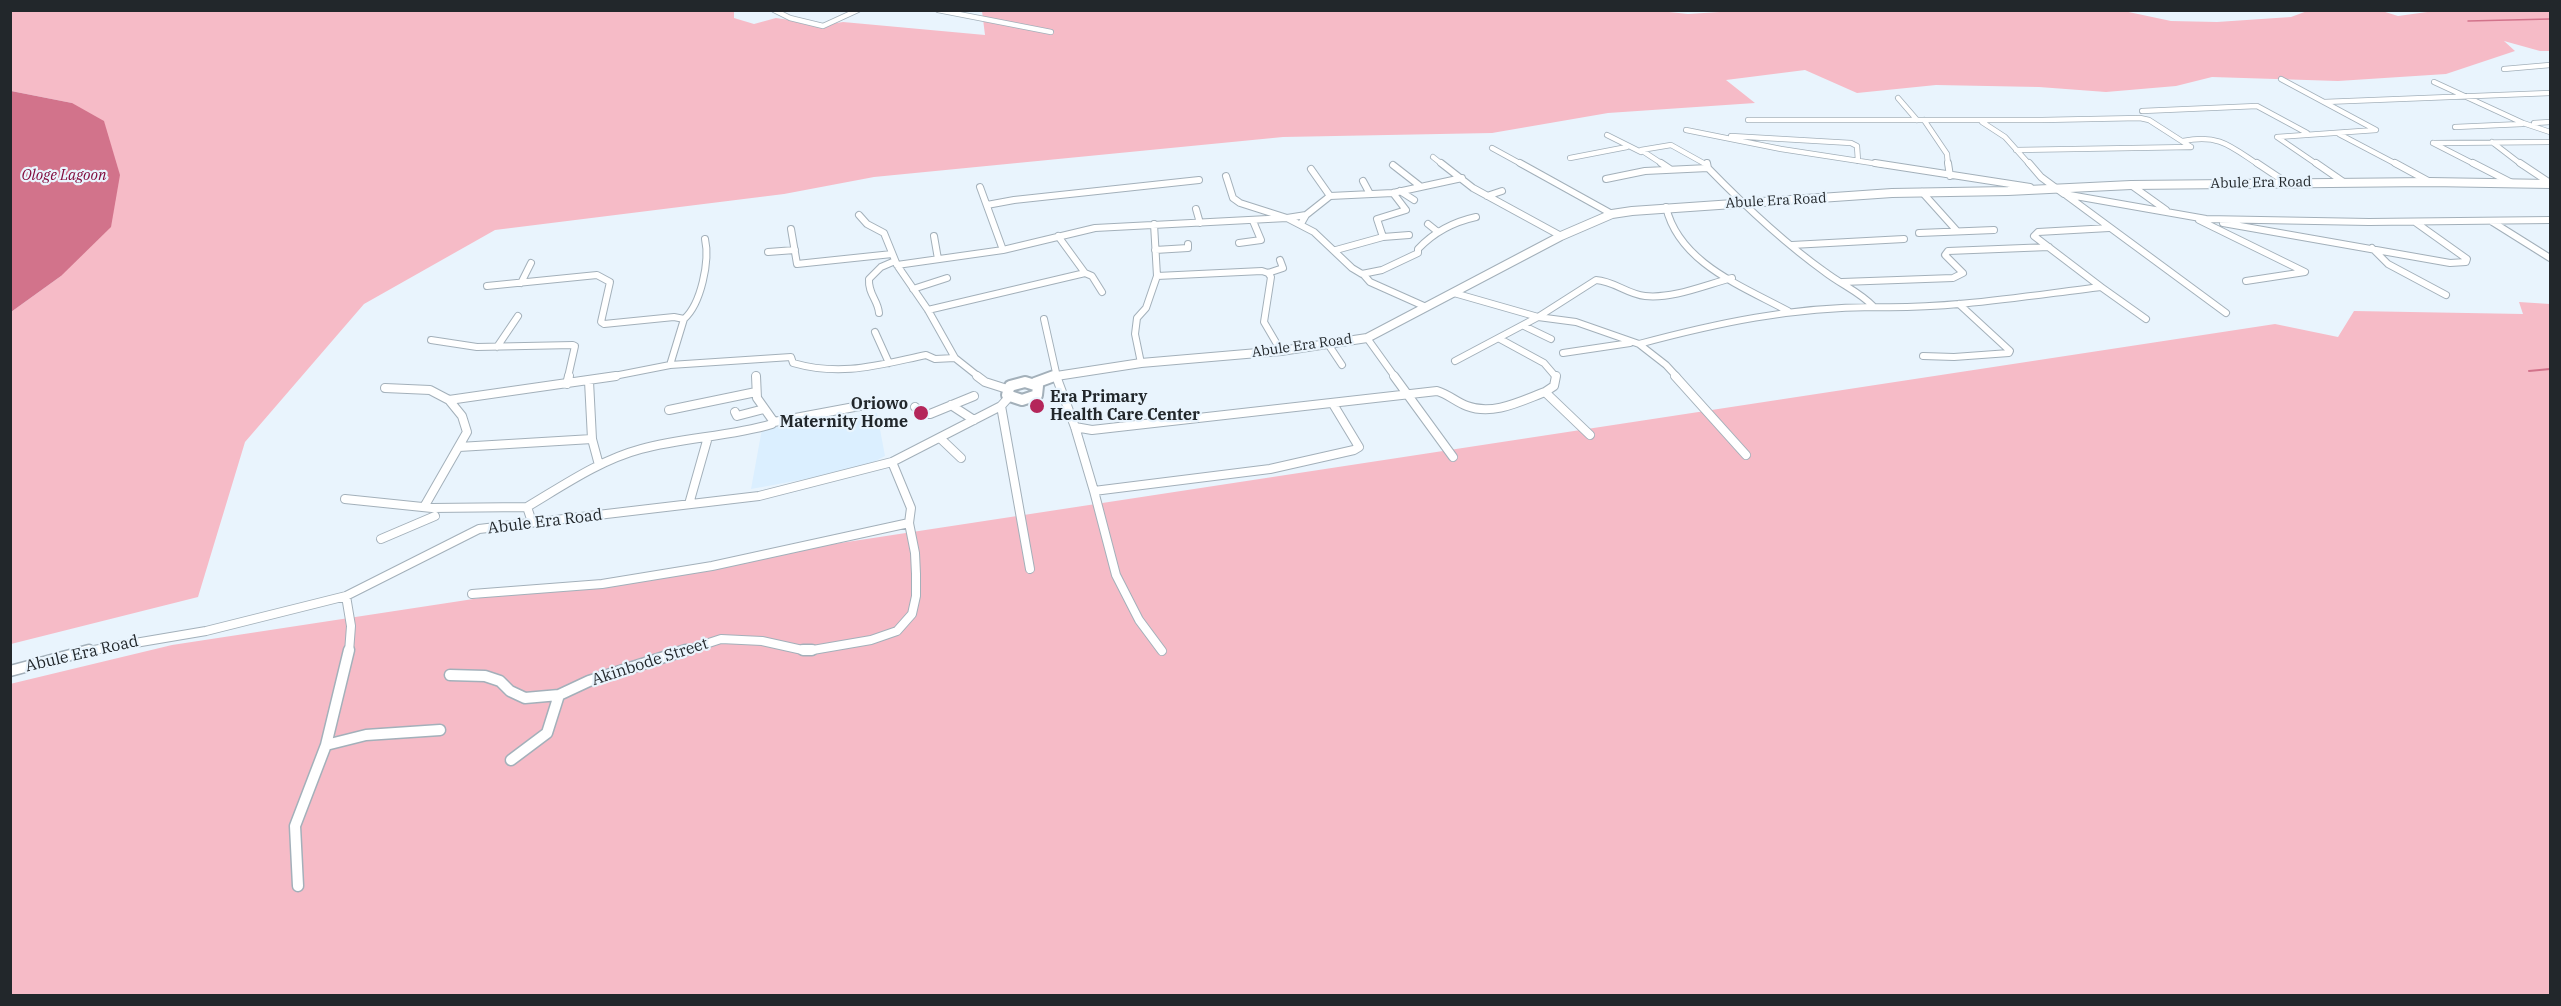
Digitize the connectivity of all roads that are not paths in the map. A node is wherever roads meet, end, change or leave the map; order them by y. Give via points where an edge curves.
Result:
1 (774, 10) edge
2 (858, 10) edge
3 (938, 10) edge
4 (1051, 32) dead end
5 (2550, 65) edge
6 (2504, 69) dead end
7 (2281, 80) dead end
8 (2434, 82) dead end
9 (2550, 93) edge
10 (2466, 97) junction
11 (1898, 98) dead end
12 (2323, 102) junction
13 (2142, 111) dead end
14 (1748, 120) dead end
15 (1917, 120) junction
16 (1924, 120) junction
17 (1982, 122) junction
18 (2550, 122) edge
19 (2523, 123) junction
20 (2455, 127) dead end
21 (1686, 130) dead end
22 (2550, 132) edge
23 (2338, 133) junction
24 (1607, 135) dead end
25 (1719, 135) junction
26 (2310, 135) junction
27 (2183, 141) junction
28 (2492, 142) junction
29 (2550, 142) edge
30 (1627, 147) junction
31 (1492, 148) dead end
32 (2016, 150) junction
33 (1641, 152) junction
34 (1433, 157) dead end
35 (1570, 158) dead end
36 (1858, 161) junction
37 (1393, 165) dead end
38 (1708, 168) junction
39 (1311, 169) dead end
40 (1671, 170) junction
41 (1226, 176) dead end
42 (1950, 176) junction
43 (1462, 178) junction
44 (1606, 179) dead end
45 (1199, 180) dead end
46 (1363, 182) dead end
47 (2430, 182) junction
48 (2288, 183) junction
49 (2345, 183) junction
50 (2550, 183) edge
51 (2131, 184) junction
52 (2514, 184) junction
53 (1420, 186) junction
54 (980, 187) dead end
55 (2045, 189) junction
56 (2057, 189) junction
57 (1400, 191) junction
58 (1502, 191) dead end
59 (1922, 192) junction
60 (1393, 193) junction
61 (1370, 194) junction
62 (2064, 195) junction
63 (1330, 196) junction
64 (1487, 196) junction
65 (1414, 200) dead end
66 (1745, 203) junction
67 (987, 205) junction
68 (1666, 207) junction
69 (1196, 209) dead end
70 (2168, 211) junction
71 (1612, 214) junction
72 (859, 215) dead end
73 (1306, 215) junction
74 (2189, 215) junction
75 (1476, 217) dead end
76 (1287, 218) junction
77 (2206, 219) junction
78 (2489, 220) junction
79 (2550, 220) edge
80 (1253, 221) junction
81 (1302, 222) junction
82 (2415, 222) junction
83 (1200, 223) junction
84 (1154, 224) junction
85 (1428, 224) dead end
86 (2109, 228) junction
87 (791, 230) dead end
88 (1994, 230) dead end
89 (1957, 231) junction
90 (1438, 232) junction
91 (1919, 232) dead end
92 (1409, 235) dead end
93 (934, 236) dead end
94 (1058, 236) junction
95 (1561, 236) junction
96 (1383, 237) junction
97 (705, 239) dead end
98 (1904, 239) dead end
99 (1239, 243) dead end
100 (1188, 244) dead end
101 (1792, 244) junction
102 (2049, 248) junction
103 (2373, 248) junction
104 (795, 250) junction
105 (1003, 250) junction
106 (1155, 250) junction
107 (1336, 250) junction
108 (768, 252) dead end
109 (834, 252) dead end
110 (892, 254) junction
111 (2550, 258) edge
112 (938, 259) junction
113 (1281, 260) dead end
114 (834, 261) junction
115 (531, 263) dead end
116 (896, 263) junction
117 (1086, 273) junction
118 (1268, 273) junction
119 (1363, 274) junction
120 (1157, 276) junction
121 (947, 278) dead end
122 (1732, 278) junction
123 (2246, 281) dead end
124 (1841, 282) junction
125 (521, 283) junction
126 (486, 286) dead end
127 (2101, 287) junction
128 (913, 289) junction
129 (1102, 292) dead end
130 (1454, 293) junction
131 (2446, 295) dead end
132 (1959, 304) junction
133 (1426, 307) junction
134 (1874, 307) junction
135 (928, 310) junction
136 (1788, 311) junction
137 (879, 313) dead end
138 (2226, 313) dead end
139 (518, 316) dead end
140 (1538, 317) junction
141 (684, 319) junction
142 (1044, 320) dead end
143 (2146, 320) dead end
144 (1524, 326) junction
145 (875, 332) dead end
146 (1367, 338) junction
147 (1500, 339) junction
148 (1551, 339) dead end
149 (431, 340) dead end
150 (1636, 343) junction
151 (1328, 344) junction
152 (497, 347) junction
153 (1281, 351) junction
154 (1563, 353) dead end
155 (1923, 356) dead end
156 (955, 358) junction
157 (1455, 361) dead end
158 (889, 363) junction
159 (1141, 363) junction
160 (670, 365) junction
161 (1342, 365) dead end
162 (756, 375) dead end
163 (1056, 375) junction
164 (589, 381) junction
165 (1035, 383) junction
166 (567, 384) junction
167 (385, 388) dead end
168 (756, 392) junction
169 (1545, 392) junction
170 (1008, 393) junction
171 (1408, 395) junction
172 (974, 396) dead end
173 (449, 400) junction
174 (1333, 404) junction
175 (865, 405) dead end
176 (951, 405) junction
177 (1001, 406) junction
178 (915, 407) dead end
179 (764, 409) junction
180 (669, 410) dead end
181 (735, 412) dead end
182 (974, 420) junction
183 (774, 422) junction
184 (1075, 427) junction
185 (1092, 430) junction
186 (1590, 435) dead end
187 (708, 437) junction
188 (940, 438) junction
189 (592, 439) junction
190 (1079, 439) junction
191 (459, 447) junction
192 (1746, 455) dead end
193 (1454, 457) dead end
194 (961, 458) dead end
195 (892, 462) junction
196 (598, 465) junction
197 (1094, 491) junction
198 (345, 500) dead end
199 (689, 504) junction
200 (527, 507) junction
201 (432, 513) junction
202 (532, 522) junction
203 (909, 523) junction
204 (381, 539) dead end
205 (1029, 569) dead end
206 (472, 594) dead end
207 (346, 596) junction
208 (1162, 651) dead end
209 (10, 671) edge
210 (450, 675) dead end
211 (559, 695) junction
212 (440, 730) dead end
213 (326, 745) junction
214 (511, 760) dead end
215 (298, 886) dead end

1 - 2 street via 824,26
3 - 4 street
5 - 6 street
7 - 12 street
8 - 10 street
9 - 10 street
10 - 12 street
10 - 19 street
11 - 15 street
12 - 23 street via 2376,130
13 - 26 street via 2253,105
14 - 15 street
15 - 16 street
16 - 17 street
16 - 42 street via 1947,154
17 - 27 street via 2140,118
17 - 32 street via 1999,132
18 - 19 street
19 - 20 street
19 - 22 street
21 - 25 street
23 - 26 street
23 - 47 street
24 - 30 street
25 - 36 street
25 - 36 street via 1851,143 1857,146
26 - 49 street via 2277,137
27 - 32 street via 2191,147
27 - 48 street via 2221,140
28 - 29 street
28 - 50 street
28 - 52 street via 2433,143
30 - 33 street
30 - 35 street
31 - 71 street
32 - 56 street
33 - 38 street via 1671,145 1707,163
33 - 40 street
34 - 43 street
36 - 42 street
37 - 53 street
38 - 40 street
38 - 66 street
39 - 63 street
40 - 44 street
41 - 76 street via 1233,198
42 - 55 street
43 - 53 street
43 - 64 street
45 - 67 street
46 - 61 street
47 - 49 street, Abule Era Road
47 - 52 street, Abule Era Road
48 - 49 street, Abule Era Road
48 - 51 street, Abule Era Road
50 - 52 street, Abule Era Road
51 - 56 street, Abule Era Road
51 - 70 street
53 - 57 street
54 - 67 street
55 - 56 street, Abule Era Road
55 - 59 street, Abule Era Road
56 - 62 street
57 - 60 street
57 - 65 street
58 - 64 street
59 - 66 street, Abule Era Road
59 - 89 street
60 - 61 street
60 - 96 street via 1406,210 1377,219
61 - 63 street
62 - 70 street
62 - 86 street
63 - 73 street
64 - 95 street
66 - 68 street, Abule Era Road
66 - 101 street
67 - 105 street
68 - 71 street, Abule Era Road
68 - 122 street via 1673,230 1687,248
69 - 83 street
70 - 74 street
71 - 95 street, Abule Era Road
72 - 110 street via 884,233
73 - 76 street
73 - 81 street
74 - 77 street
74 - 123 street via 2305,272
75 - 90 street via 1455,222
76 - 80 street
76 - 81 street
77 - 82 street
77 - 103 street
78 - 79 street
78 - 82 street
78 - 111 street
80 - 83 street
80 - 99 street via 1261,240
81 - 107 street
82 - 103 street via 2466,262 2450,263
83 - 84 street
84 - 94 street via 1095,228
84 - 106 street
85 - 90 street
86 - 102 street via 2034,234
86 - 138 street
87 - 104 street
88 - 89 street
89 - 91 street
90 - 119 street via 1410,258
92 - 96 street
93 - 112 street
94 - 105 street
94 - 117 street
95 - 130 street, Abule Era Road
96 - 107 street
97 - 141 street via 709,256 700,282 698,305
98 - 101 street
100 - 106 street via 1188,248
101 - 124 street
102 - 124 street via 1948,251 1945,255 1963,273 1953,278
102 - 127 street
103 - 131 street via 2388,264
104 - 108 street
104 - 114 street via 798,268
105 - 112 street
106 - 120 street
107 - 119 street
109 - 114 street
110 - 114 street
110 - 116 street
112 - 116 street
113 - 118 street via 1283,268
115 - 125 street
116 - 128 street
116 - 137 street via 881,267 869,279 868,288 878,303
117 - 129 street
117 - 135 street
118 - 120 street
118 - 153 street via 1271,277 1264,322
119 - 133 street via 1370,282
120 - 159 street via 1136,324
121 - 128 street
122 - 136 street
122 - 140 street via 1651,296 1596,280
124 - 134 street
125 - 126 street
125 - 141 street via 597,275 610,282 601,322 604,324
127 - 132 street
127 - 143 street
128 - 135 street
130 - 133 street, Abule Era Road
130 - 140 street
132 - 134 street
132 - 155 street via 2010,351
133 - 146 street, Abule Era Road
134 - 136 street
135 - 156 street
136 - 150 street
139 - 152 street
140 - 144 street
140 - 150 street via 1576,322
141 - 160 street
142 - 163 street
144 - 147 street
144 - 148 street
145 - 158 street
146 - 151 street, Abule Era Road
146 - 171 street
147 - 157 street
147 - 169 street via 1554,372 1554,386
149 - 152 street
150 - 154 street
150 - 192 street via 1666,365
151 - 153 street, Abule Era Road
151 - 161 street
152 - 166 street via 575,346
153 - 159 street, Abule Era Road
156 - 158 street via 926,355
156 - 170 street via 985,382
158 - 160 street via 845,372 807,368 793,363 791,357
159 - 163 street, Abule Era Road
160 - 164 street
162 - 168 street
163 - 165 street, Abule Era Road
163 - 184 street
164 - 166 street
164 - 189 street
165 - 170 street, Abule Era Road via 1020,382
165 - 170 street via 1040,389 1034,397 1023,400
166 - 173 street
167 - 173 street via 430,390
168 - 179 street
168 - 180 street
169 - 171 street via 1503,408 1485,410 1440,391
169 - 186 street
170 - 177 street, Abule Era Road
171 - 174 street
171 - 193 street
172 - 176 street
173 - 191 street via 457,407 467,432
174 - 185 street
174 - 197 street via 1359,447 1354,450 1270,469
175 - 183 street
176 - 178 street via 930,414
176 - 182 street
177 - 182 street, Abule Era Road
177 - 205 street
179 - 181 street via 737,416
179 - 183 street
182 - 188 street, Abule Era Road
183 - 187 street via 735,434
184 - 185 street
184 - 190 street
185 - 190 street
187 - 196 street via 641,449
187 - 199 street
188 - 194 street
188 - 195 street, Abule Era Road
189 - 191 street
189 - 196 street
190 - 197 street
191 - 201 street
195 - 199 street, Abule Era Road via 759,496
195 - 203 street, Akinbode Street via 911,508
196 - 200 street
197 - 208 street via 1116,576 1139,620
198 - 201 street
199 - 202 street, Abule Era Road
200 - 201 street
200 - 202 street
201 - 204 street
202 - 207 street, Abule Era Road via 479,529
203 - 206 street via 712,566 602,584
203 - 211 street, Akinbode Street via 915,553 916,596 912,614 897,631 871,640 807,651 762,641 721,639 589,681
207 - 209 street, Abule Era Road via 206,631 84,651
207 - 213 street via 351,626 349,658
210 - 211 street via 485,676 525,698
211 - 214 street via 547,734
212 - 213 street via 366,735
213 - 215 street via 295,826

